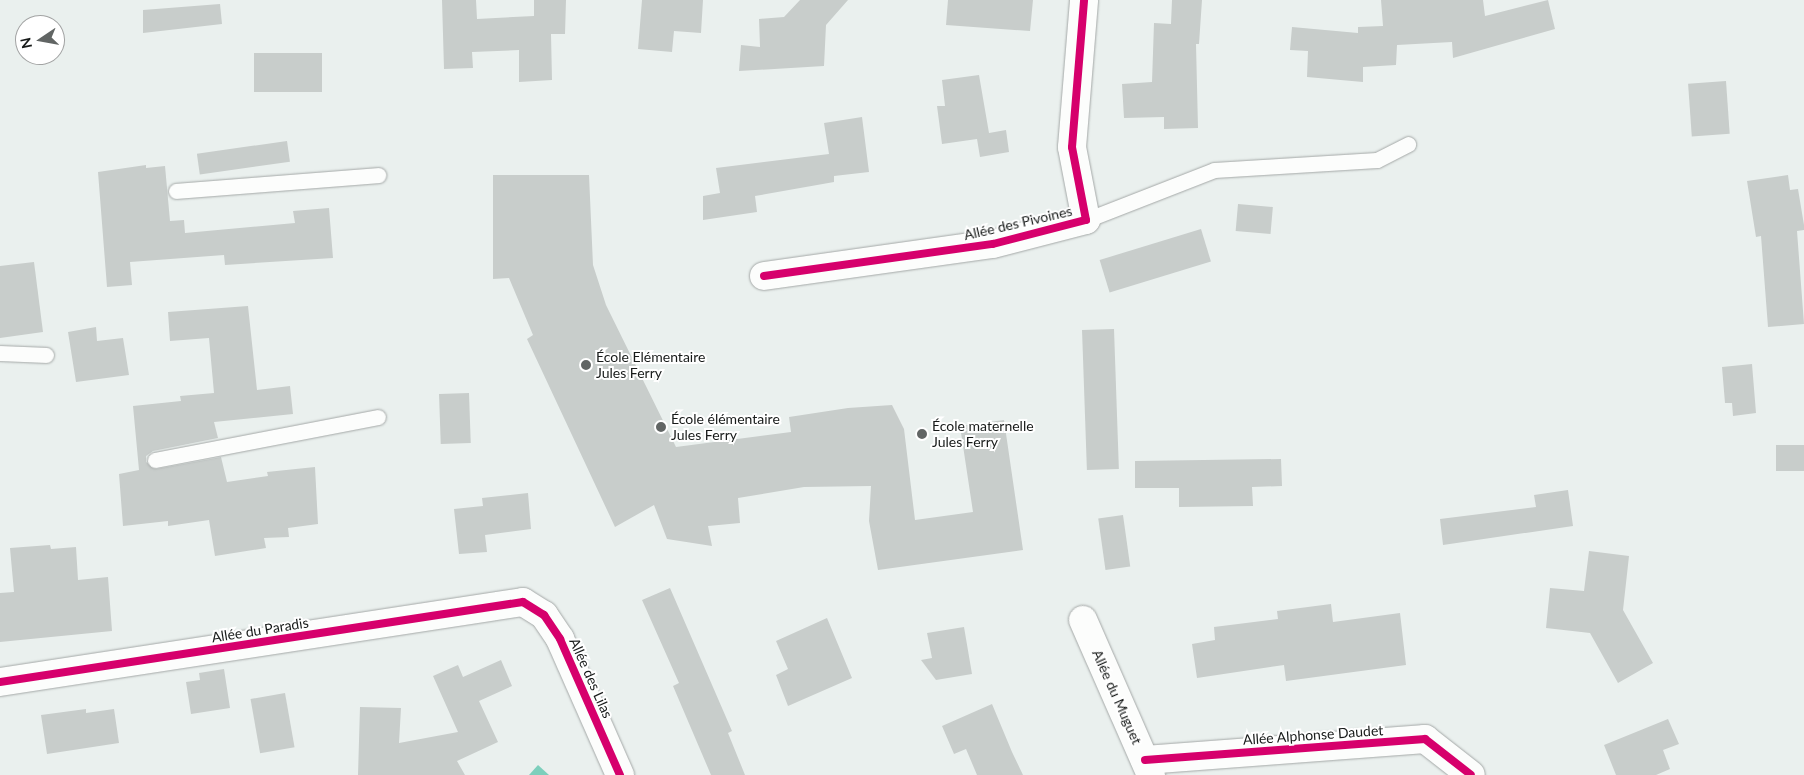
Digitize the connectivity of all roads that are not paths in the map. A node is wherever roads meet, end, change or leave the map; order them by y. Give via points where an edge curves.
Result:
1 (1084, 0) edge
2 (1408, 144) dead end
3 (378, 175) dead end
4 (176, 191) dead end
5 (1086, 220) junction
6 (764, 276) dead end
7 (0, 353) edge
8 (46, 355) dead end
9 (378, 418) dead end
10 (155, 460) dead end
11 (523, 602) joint
12 (1083, 620) dead end
13 (0, 682) edge
14 (1148, 768) edge
15 (620, 775) edge
16 (1472, 775) edge

1 - 5 street, Allée des Pivoines via 1072,147
2 - 5 lane via 1377,160 1214,170
3 - 4 lane
5 - 6 street, Allée des Pivoines via 993,244
7 - 8 lane
9 - 10 lane
11 - 13 street, Allée du Paradis
11 - 15 street, Allée des Lilas via 544,615 560,639
12 - 14 street, Allée du Muguet
14 - 16 street, Allée Alphonse Daudet via 1425,739

